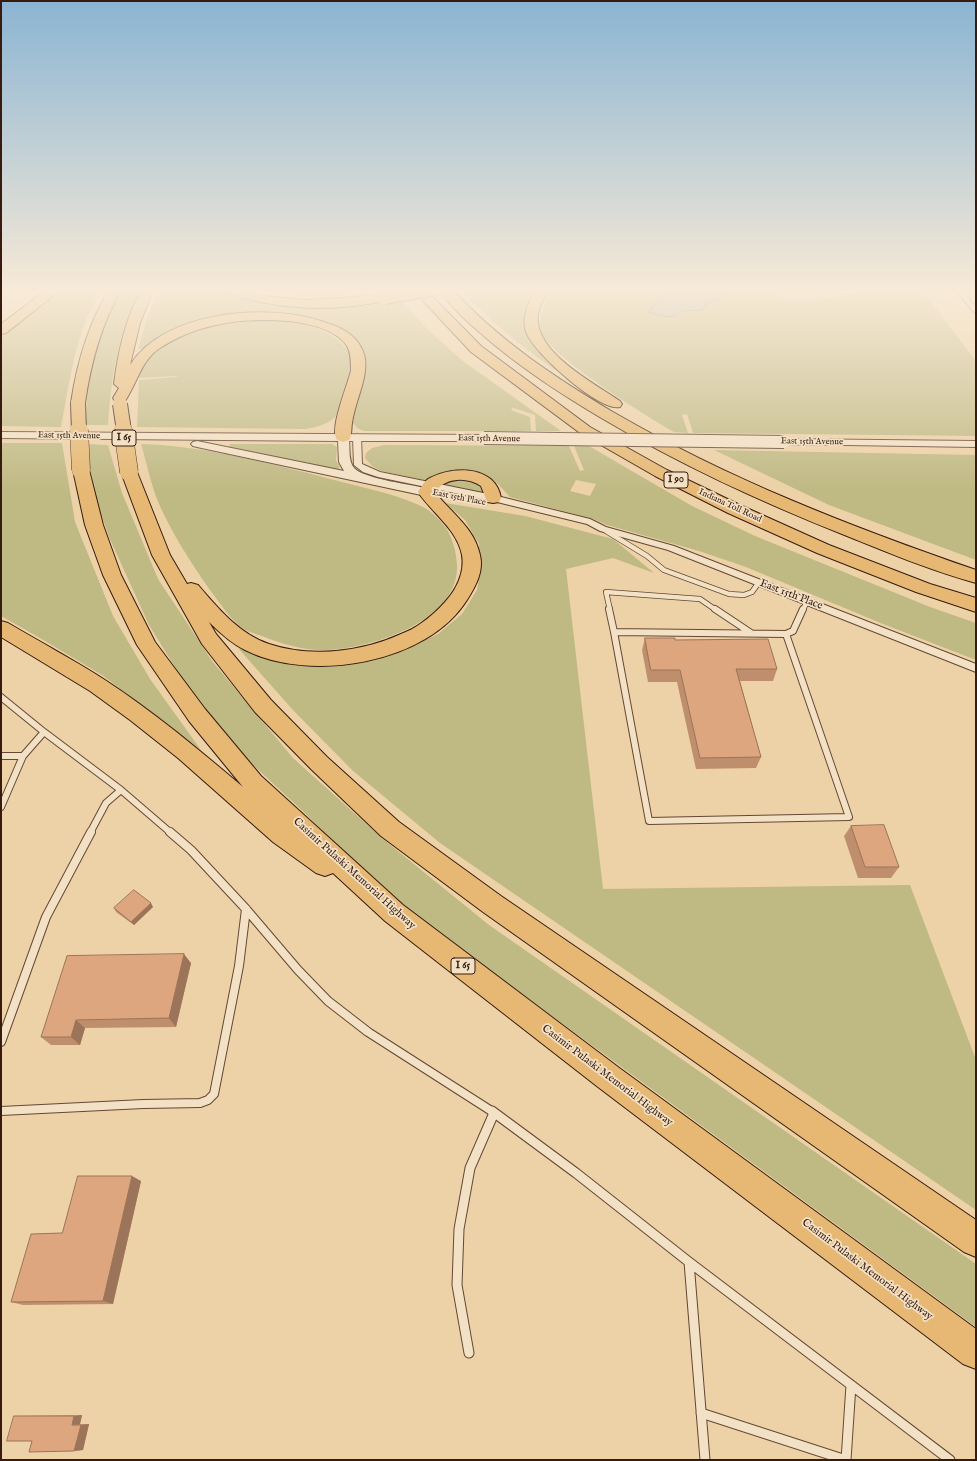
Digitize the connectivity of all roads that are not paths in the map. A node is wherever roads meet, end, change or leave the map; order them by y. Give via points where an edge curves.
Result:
1 (87, 356) edge
2 (124, 356) edge
3 (143, 356) edge
4 (358, 356) edge
5 (486, 356) edge
6 (518, 356) edge
7 (549, 356) edge
8 (120, 401) junction
9 (1, 435) edge
10 (158, 437) junction
11 (343, 437) junction
12 (357, 437) junction
13 (976, 444) edge
14 (361, 478) junction
15 (428, 488) junction
16 (493, 498) joint
17 (800, 512) junction
18 (603, 529) junction
19 (161, 555) junction
20 (976, 577) edge
21 (759, 582) junction
22 (807, 601) junction
23 (976, 605) edge
24 (1, 628) edge
25 (614, 632) junction
26 (752, 633) junction
27 (786, 634) junction
28 (976, 668) edge
29 (1, 697) edge
30 (44, 732) junction
31 (1, 756) edge
32 (23, 756) junction
33 (121, 790) junction
34 (1, 807) edge
35 (246, 909) junction
36 (394, 913) junction
37 (1, 1042) edge
38 (1, 1111) edge
39 (494, 1113) junction
40 (976, 1240) edge
41 (689, 1262) junction
42 (976, 1351) edge
43 (469, 1353) dead end
44 (851, 1385) junction
45 (701, 1413) junction
46 (705, 1460) edge
47 (846, 1460) edge
48 (950, 1460) edge

1 - 36 highway, Casimir Pulaski Memorial Highway / I 65, bridge via 78,403 81,470 94,525 112,575 148,645 197,715 253,783
2 - 8 highway, I 65
3 - 8 highway via 132,372
4 - 11 highway
5 - 23 highway, Indiana Toll Road / I 90 via 585,430 661,473 823,549 923,588
6 - 17 highway, I 90 via 578,398 622,424 698,465
7 - 17 highway via 624,410 693,451 759,484
8 - 19 highway, I 65, bridge via 129,472
9 - 10 street, East 15th Avenue
10 - 11 street, East 15th Avenue
10 - 14 street
11 - 12 street, East 15th Avenue
11 - 14 street, East 15th Place via 345,462 349,470
12 - 13 street, East 15th Avenue, bridge
12 - 15 street, East 15th Place via 358,464 366,470
14 - 15 street, East 15th Place
15 - 16 highway via 437,481 453,476 472,476 491,487 494,492
15 - 18 street, East 15th Place via 586,528
15 - 19 highway via 435,505 453,520 464,534 471,555 470,574 462,594 429,628 401,643 362,655 293,657 264,650 241,640 219,621
16 - 18 street, East 15th Place via 590,522
17 - 20 highway, I 90 via 916,557
18 - 21 street, East 15th Place via 671,548
18 - 21 lane via 647,556 664,570 729,594 744,595 752,592
19 - 40 highway, I 65 via 209,639 263,706 390,829 505,913
21 - 22 street, East 15th Place
22 - 27 lane via 793,631
22 - 28 street, East 15th Place
24 - 36 highway via 97,685 138,714 282,835
25 - 26 lane
25 - 26 lane via 606,592 700,599
25 - 27 lane via 648,821 848,817
26 - 27 lane
29 - 30 lane
30 - 32 lane
30 - 33 lane
31 - 32 lane
32 - 34 lane
33 - 35 lane via 191,850
33 - 37 lane via 106,803 46,918
35 - 38 lane via 239,966 214,1094 208,1100 200,1103
35 - 39 lane via 328,1001 368,1032
36 - 42 highway, Casimir Pulaski Memorial Highway / I 65 via 608,1078
39 - 41 lane via 576,1173
39 - 43 lane via 470,1168 459,1229 458,1285
41 - 44 lane
41 - 45 lane
44 - 47 lane
44 - 48 lane
45 - 46 lane
45 - 47 lane

